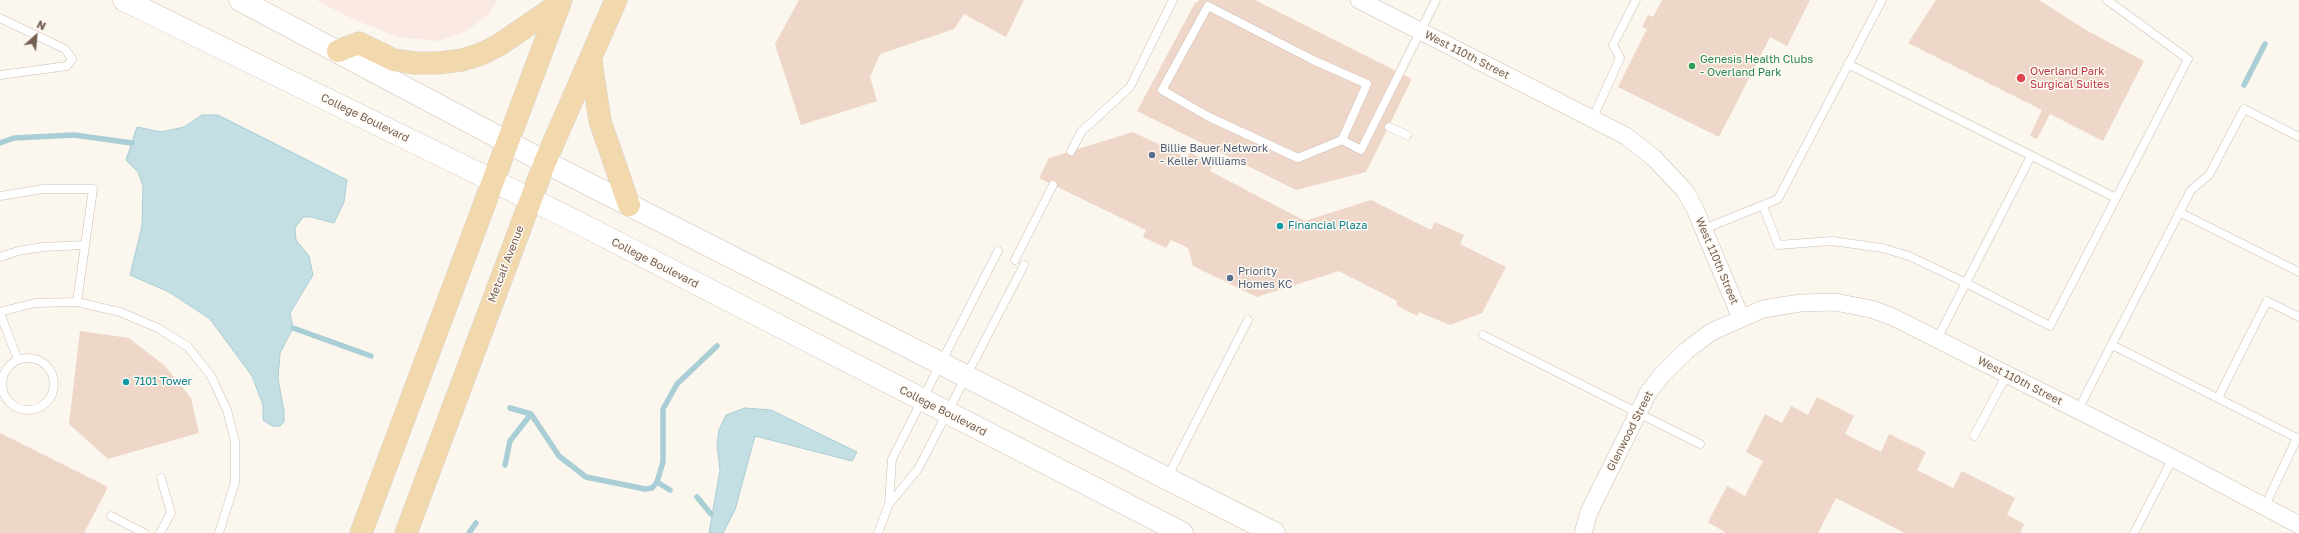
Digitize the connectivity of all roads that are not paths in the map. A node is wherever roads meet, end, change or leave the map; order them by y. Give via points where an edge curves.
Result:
1 (124, 0) edge
2 (240, 0) edge
3 (616, 0) edge
4 (1173, 0) edge
5 (1359, 0) edge
6 (1436, 0) edge
7 (1636, 0) edge
8 (1882, 0) edge
9 (2107, 0) edge
10 (560, 2) edge
11 (0, 18) edge
12 (1420, 31) junction
13 (338, 51) junction
14 (591, 61) junction
15 (1848, 64) junction
16 (0, 75) edge
17 (1592, 120) junction
18 (1388, 127) dead end
19 (1407, 135) dead end
20 (2299, 137) edge
21 (1342, 140) junction
22 (509, 142) junction
23 (1071, 151) dead end
24 (2031, 156) junction
25 (545, 162) junction
26 (494, 182) junction
27 (1053, 186) dead end
28 (0, 196) edge
29 (2116, 198) junction
30 (530, 200) junction
31 (629, 205) junction
32 (1763, 206) junction
33 (2179, 212) junction
34 (1704, 229) junction
35 (86, 245) junction
36 (998, 251) dead end
37 (0, 257) edge
38 (1015, 260) dead end
39 (1024, 265) dead end
40 (2299, 272) edge
41 (1966, 284) junction
42 (78, 302) junction
43 (0, 313) edge
44 (2299, 317) edge
45 (1741, 318) junction
46 (1248, 320) dead end
47 (1483, 335) dead end
48 (1937, 339) junction
49 (2112, 344) junction
50 (18, 360) junction
51 (941, 364) junction
52 (2006, 374) junction
53 (965, 376) junction
54 (2218, 398) junction
55 (922, 400) junction
56 (2078, 410) junction
57 (947, 413) junction
58 (1639, 413) junction
59 (1974, 436) dead end
60 (2298, 438) edge
61 (1700, 444) dead end
62 (2172, 458) junction
63 (161, 478) dead end
64 (1167, 479) junction
65 (889, 504) junction
66 (2265, 506) junction
67 (1589, 512) junction
68 (111, 516) dead end
69 (2299, 525) edge
70 (144, 533) edge
71 (160, 533) edge
72 (218, 533) edge
73 (361, 533) edge
74 (406, 533) edge
75 (878, 533) edge
76 (1182, 533) edge
77 (1274, 533) edge
78 (1570, 533) edge
79 (1583, 533) edge
80 (2134, 533) edge

1 - 26 main road, College Boulevard
2 - 13 main road
3 - 14 main road, Metcalf Avenue
4 - 23 lane via 1130,87 1082,131
5 - 12 street, West 110th Street
6 - 12 lane
7 - 17 lane via 1613,45 1620,58
8 - 15 lane
9 - 29 lane via 2188,59
10 - 13 main road via 499,45 462,60 440,63 394,60 359,43
10 - 22 main road
11 - 16 lane via 65,49 72,60 68,66
12 - 17 street, West 110th Street
12 - 21 lane via 1361,150
13 - 22 main road
14 - 25 main road, Metcalf Avenue
14 - 31 main road via 600,121
15 - 24 lane
15 - 32 lane via 1778,199
17 - 34 street, West 110th Street via 1626,136 1655,159 1685,191
18 - 19 lane
20 - 33 lane via 2244,109 2209,175 2191,190
21 - 21 lane via 1298,158 1209,117 1162,90 1208,6 1313,60 1367,84
22 - 25 main road
22 - 26 main road
24 - 29 lane
24 - 41 lane
25 - 30 main road, Metcalf Avenue
25 - 31 main road
26 - 30 main road, College Boulevard
26 - 73 main road
27 - 38 lane
28 - 35 lane via 43,189 93,189
29 - 41 lane via 2050,326
30 - 55 main road, College Boulevard
30 - 74 main road, Metcalf Avenue
31 - 51 main road
32 - 34 lane
32 - 41 lane via 1778,245 1832,241 1882,248 1909,256
33 - 40 lane
33 - 49 lane
34 - 45 street, West 110th Street
35 - 37 lane via 43,247
35 - 42 lane
36 - 51 lane
39 - 53 lane
41 - 48 lane
42 - 43 lane via 35,303
42 - 72 lane via 120,312 158,328 188,348 212,376 227,410 235,441 235,482
43 - 50 lane
44 - 54 lane via 2267,301
45 - 48 street, West 110th Street via 1782,305 1835,302 1893,317
45 - 58 street, Glenwood Street via 1711,332 1686,350 1660,376 1648,393
46 - 64 lane
47 - 58 lane
48 - 52 street, West 110th Street
49 - 54 lane
49 - 56 lane
50 - 50 lane via 4,373 2,381 5,398 22,410 36,409 49,399 54,388 53,379 40,362 26,358
51 - 53 main road
51 - 55 lane
52 - 56 street, West 110th Street
52 - 59 lane
53 - 57 lane
53 - 64 main road
54 - 60 lane
55 - 57 main road, College Boulevard
55 - 65 lane via 892,459
56 - 62 street, West 110th Street
57 - 65 lane via 918,469
57 - 76 main road, College Boulevard
58 - 61 lane
58 - 67 street, Glenwood Street
60 - 66 lane
62 - 66 street, West 110th Street
62 - 80 lane
63 - 71 lane via 170,512
64 - 77 main road
65 - 75 lane
66 - 69 street, West 110th Street
67 - 78 street, Glenwood Street
67 - 79 street, Glenwood Street
68 - 70 lane

